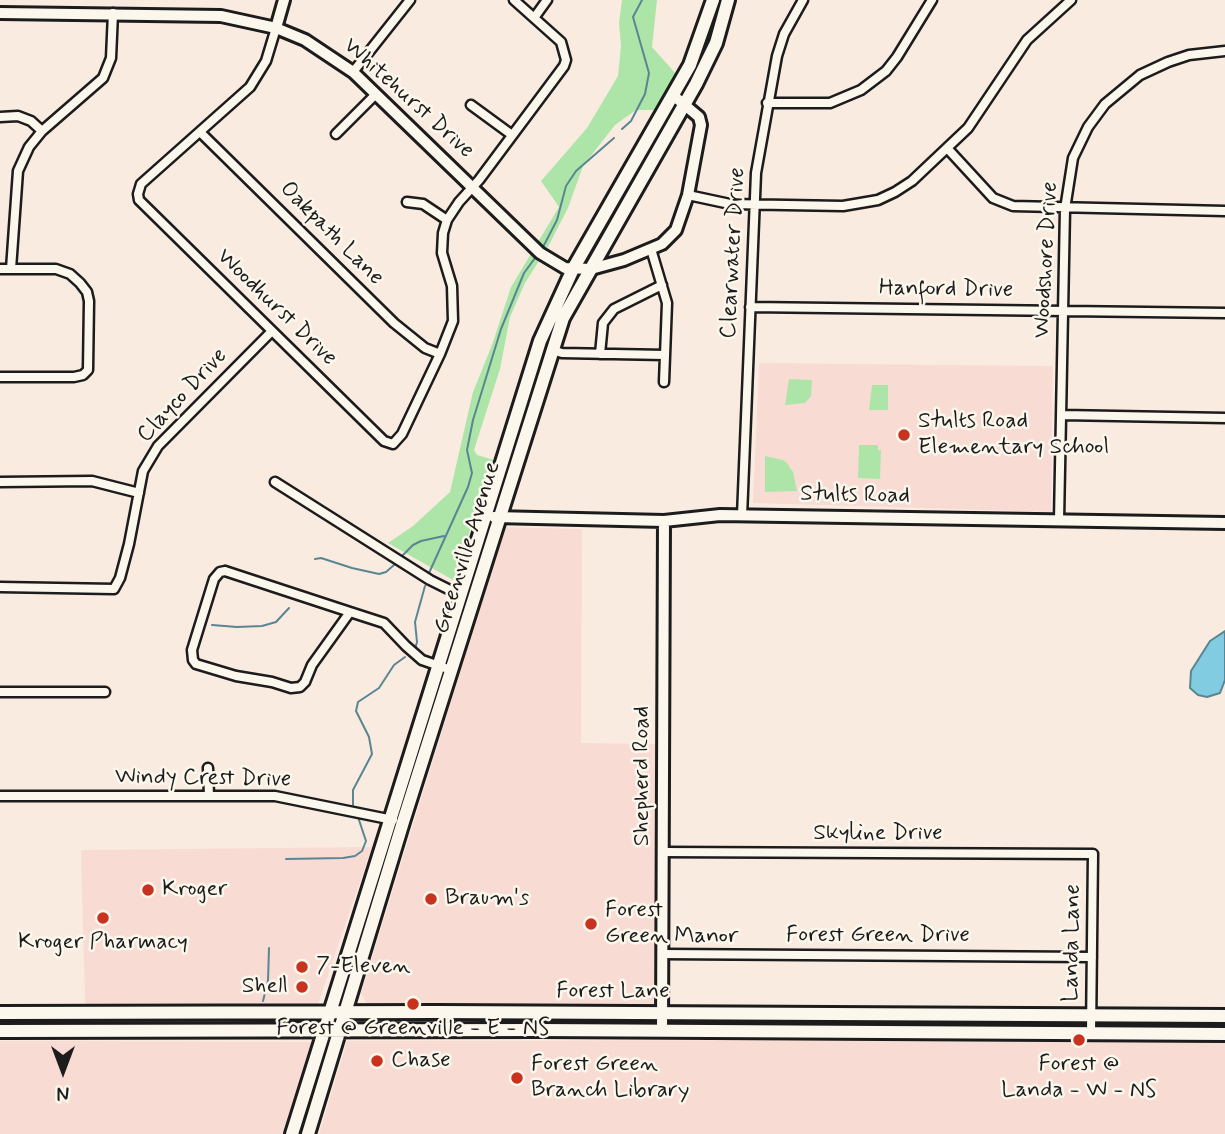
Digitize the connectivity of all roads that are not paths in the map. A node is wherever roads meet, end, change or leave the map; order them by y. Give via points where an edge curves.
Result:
1 (284, 0) edge
2 (410, 0) edge
3 (514, 0) edge
4 (547, 0) edge
5 (713, 0) edge
6 (728, 0) edge
7 (803, 0) edge
8 (932, 0) edge
9 (1071, 0) edge
10 (0, 13) edge
11 (113, 13) junction
12 (534, 18) junction
13 (276, 27) junction
14 (1225, 51) edge
15 (353, 72) junction
16 (376, 93) junction
17 (679, 100) junction
18 (767, 103) junction
19 (471, 105) dead end
20 (0, 117) edge
21 (42, 131) junction
22 (201, 132) junction
23 (336, 134) dead end
24 (512, 135) junction
25 (947, 148) junction
26 (473, 187) junction
27 (688, 195) junction
28 (407, 202) dead end
29 (754, 205) junction
30 (1065, 209) junction
31 (1225, 212) edge
32 (447, 220) junction
33 (651, 249) junction
34 (0, 269) edge
35 (11, 269) junction
36 (573, 269) junction
37 (590, 269) junction
38 (662, 285) junction
39 (750, 307) junction
40 (1063, 311) junction
41 (1225, 313) edge
42 (272, 331) junction
43 (552, 351) junction
44 (440, 354) junction
45 (600, 354) junction
46 (665, 355) junction
47 (0, 377) edge
48 (664, 382) dead end
49 (1062, 415) junction
50 (1225, 418) edge
51 (0, 482) edge
52 (275, 482) dead end
53 (139, 493) junction
54 (742, 516) junction
55 (484, 517) junction
56 (499, 517) junction
57 (1059, 520) junction
58 (664, 521) junction
59 (1225, 523) edge
60 (0, 587) edge
61 (460, 593) junction
62 (350, 612) junction
63 (445, 668) junction
64 (0, 692) edge
65 (105, 692) dead end
66 (208, 768) dead end
67 (0, 796) edge
68 (209, 796) junction
69 (389, 819) junction
70 (403, 822) junction
71 (663, 852) junction
72 (1093, 854) joint
73 (371, 878) junction
74 (371, 928) junction
75 (663, 954) junction
76 (1092, 957) junction
77 (330, 1012) junction
78 (346, 1012) junction
79 (438, 1012) junction
80 (538, 1012) junction
81 (0, 1013) edge
82 (54, 1013) junction
83 (134, 1013) junction
84 (220, 1013) junction
85 (663, 1013) junction
86 (743, 1013) junction
87 (975, 1014) junction
88 (1092, 1015) junction
89 (1225, 1016) edge
90 (539, 1030) junction
91 (0, 1031) edge
92 (54, 1031) junction
93 (135, 1031) junction
94 (226, 1031) junction
95 (325, 1031) junction
96 (341, 1031) junction
97 (438, 1031) junction
98 (662, 1031) junction
99 (743, 1031) junction
100 (976, 1032) junction
101 (1091, 1033) junction
102 (1225, 1034) edge
103 (292, 1134) edge
104 (308, 1134) edge

1 - 13 street
2 - 15 street
3 - 12 street
4 - 12 street
5 - 17 main road, Greenville Avenue
6 - 17 main road, Greenville Avenue via 712,52
7 - 18 street, Clearwater Drive via 784,34
8 - 18 street via 887,71 861,90 830,103
9 - 25 street via 1027,40 978,115
10 - 11 street, Whitehurst Drive
11 - 13 street, Whitehurst Drive via 221,16
11 - 21 street via 111,58 103,78
12 - 24 street via 561,42 566,60
13 - 15 street, Whitehurst Drive via 316,45
13 - 22 street via 259,75
14 - 30 street, Woodshore Drive via 1168,62 1113,95 1088,127 1073,158
15 - 16 street, Whitehurst Drive
16 - 23 street
16 - 26 street, Whitehurst Drive
17 - 27 street, Whitehurst Drive via 699,117 701,125
17 - 36 main road, Greenville Avenue
17 - 37 main road, Greenville Avenue
18 - 29 street, Clearwater Drive
19 - 24 street
20 - 21 street via 18,116
21 - 35 street via 18,170
22 - 42 street, Woodhurst Drive via 141,184 138,194 142,204
22 - 44 street, Oakpath Lane via 394,323
24 - 26 street
25 - 29 street via 912,181 878,200 844,206
25 - 30 street via 984,190 1003,204
26 - 32 street
26 - 36 street, Whitehurst Drive via 540,253
27 - 29 street
27 - 33 street, Whitehurst Drive via 670,239
28 - 32 street via 424,204
29 - 39 street, Clearwater Drive
30 - 31 street
30 - 40 street, Woodshore Drive
32 - 44 street via 442,253 452,286 453,321
33 - 37 street, Whitehurst Drive
33 - 38 street
34 - 35 street
35 - 47 street via 56,269 70,274 87,292 88,370 74,377
36 - 37 street, Whitehurst Drive
36 - 55 main road, Greenville Avenue via 540,341
37 - 43 main road, Greenville Avenue
38 - 45 street via 614,309 603,323
38 - 46 street via 667,303
39 - 40 street, Hanford Drive
39 - 54 street, Clearwater Drive
40 - 41 street, Hanford Drive
40 - 49 street, Woodshore Drive
42 - 44 street, Woodhurst Drive via 384,441 393,444
42 - 53 street, Clayco Drive via 158,446 144,471
43 - 45 street
43 - 56 main road, Greenville Avenue
45 - 46 street
46 - 48 street
49 - 50 street
49 - 57 street, Woodshore Drive
51 - 53 street via 92,481
52 - 61 street via 430,580
53 - 60 street, Clayco Drive via 114,589
54 - 57 street, Stults Road
54 - 58 street, Stults Road
55 - 56 street, Stults Road
55 - 61 main road, Greenville Avenue
56 - 58 street, Stults Road
56 - 63 main road, Greenville Avenue
57 - 59 street, Stults Road
58 - 71 street, Shepherd Road
61 - 63 main road, Greenville Avenue
62 - 62 street via 220,572 192,650 193,660 236,676 300,687
62 - 63 street via 384,623 416,655
63 - 69 main road, Greenville Avenue
63 - 70 main road, Greenville Avenue
64 - 65 street
66 - 68 street
67 - 68 street, Windy Crest Drive
68 - 69 street, Windy Crest Drive via 275,796
69 - 70 street, Windy Crest Drive
69 - 73 main road, Greenville Avenue
70 - 74 main road, Greenville Avenue
71 - 72 street, Skyline Drive
71 - 75 street, Shepherd Road
72 - 76 street, Landa Lane
73 - 74 main road via 376,886 369,915
73 - 77 main road, Greenville Avenue
74 - 78 main road, Greenville Avenue
75 - 76 street, Forest Green Drive
75 - 85 street, Shepherd Road
76 - 88 street, Landa Lane
77 - 78 main road, Forest Lane
77 - 84 main road, Forest Lane
77 - 95 main road, Greenville Avenue
78 - 79 main road, Forest Lane
78 - 96 main road, Greenville Avenue
79 - 80 main road, Forest Lane
79 - 97 main road
80 - 85 main road, Forest Lane
80 - 90 main road
81 - 82 main road, Forest Lane
82 - 83 main road, Forest Lane
82 - 92 main road
83 - 84 main road, Forest Lane
83 - 93 main road
84 - 94 main road
85 - 86 main road, Forest Lane
85 - 98 street, Shepherd Road
86 - 87 main road, Forest Lane
86 - 99 main road
87 - 88 main road, Forest Lane
87 - 100 main road
88 - 89 main road, Forest Lane
88 - 101 street, Landa Lane
90 - 97 main road, Forest Lane
90 - 98 main road, Forest Lane
91 - 92 main road, Forest Lane
92 - 93 main road, Forest Lane
93 - 94 main road, Forest Lane
94 - 95 main road, Forest Lane
95 - 96 main road, Forest Lane
95 - 103 main road, Greenville Avenue
96 - 97 main road, Forest Lane
96 - 104 main road, Greenville Avenue
98 - 99 main road, Forest Lane
99 - 100 main road, Forest Lane
100 - 101 main road, Forest Lane
101 - 102 main road, Forest Lane

